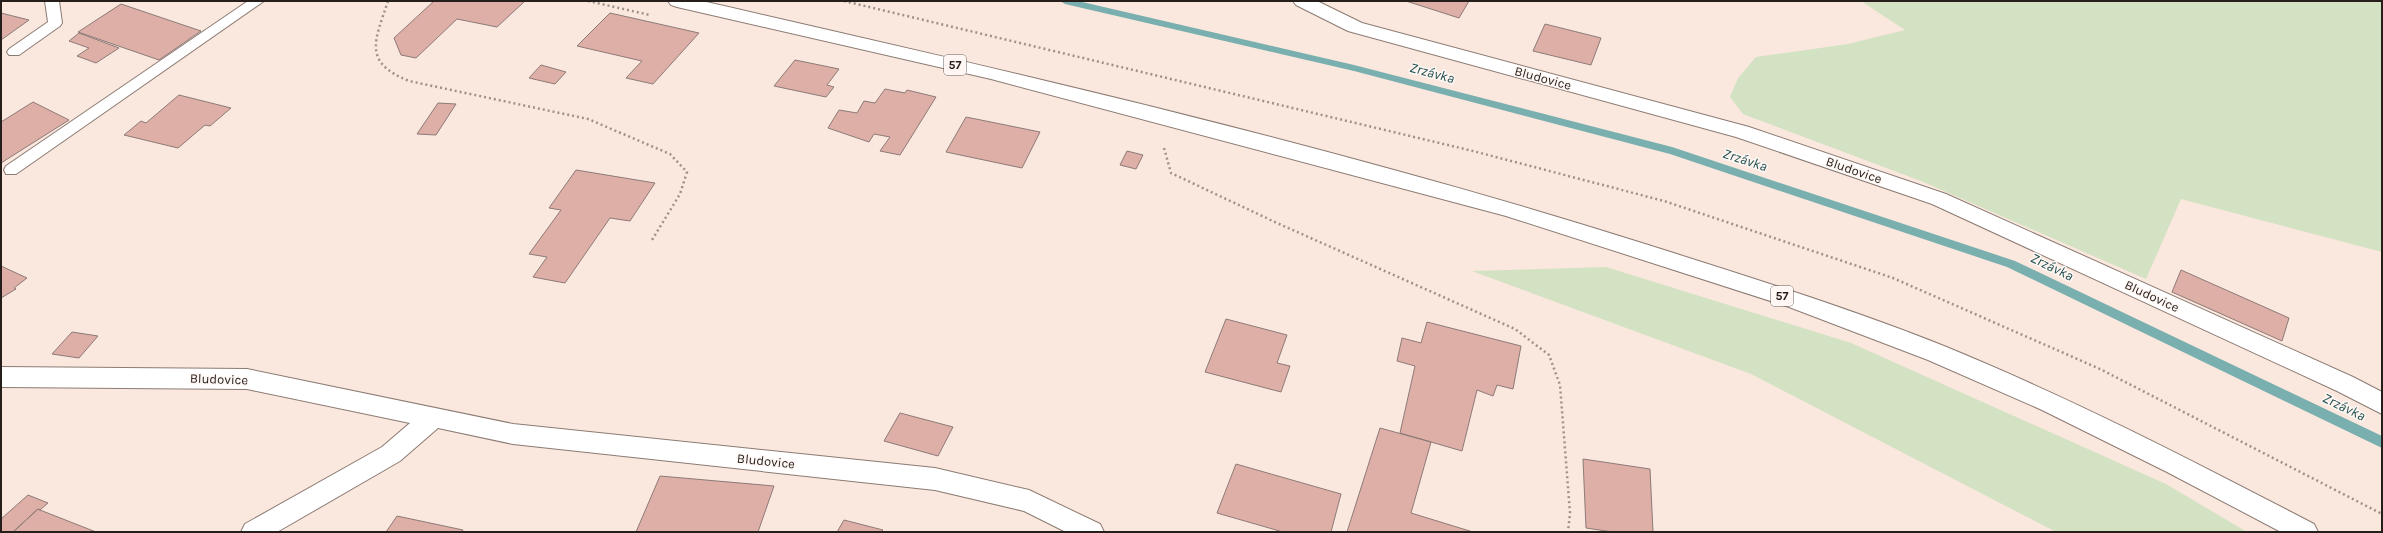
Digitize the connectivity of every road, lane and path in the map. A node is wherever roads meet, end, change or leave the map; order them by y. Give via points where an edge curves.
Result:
1 (52, 1) edge
2 (257, 1) edge
3 (388, 1) edge
4 (677, 1) edge
5 (844, 1) edge
6 (1302, 1) edge
7 (14, 52) dead end
8 (1176, 121) junction
9 (11, 170) dead end
10 (652, 240) dead end
11 (1, 377) edge
12 (2382, 404) edge
13 (433, 418) junction
14 (2382, 514) edge
15 (254, 532) edge
16 (1091, 532) edge
17 (1568, 532) edge
18 (2305, 532) edge

1 - 7 lane via 55,23
2 - 9 lane
3 - 10 path via 376,40 378,61 388,73 410,81 588,119 670,154 687,172 680,194
4 - 8 street, 57 via 991,73
5 - 14 path via 1473,151 1664,201 1894,278 2100,369
6 - 12 street, Bludovice via 1355,26 1742,132 1939,199 2345,384
8 - 17 path via 1164,148 1171,173 1515,330 1549,355 1560,385 1570,513
8 - 18 street, 57 via 1509,209 1797,301 1872,328 2050,403 2176,464
11 - 13 street, Bludovice via 247,379
13 - 15 street via 391,454
13 - 16 street, Bludovice via 513,434 935,479 1029,501

